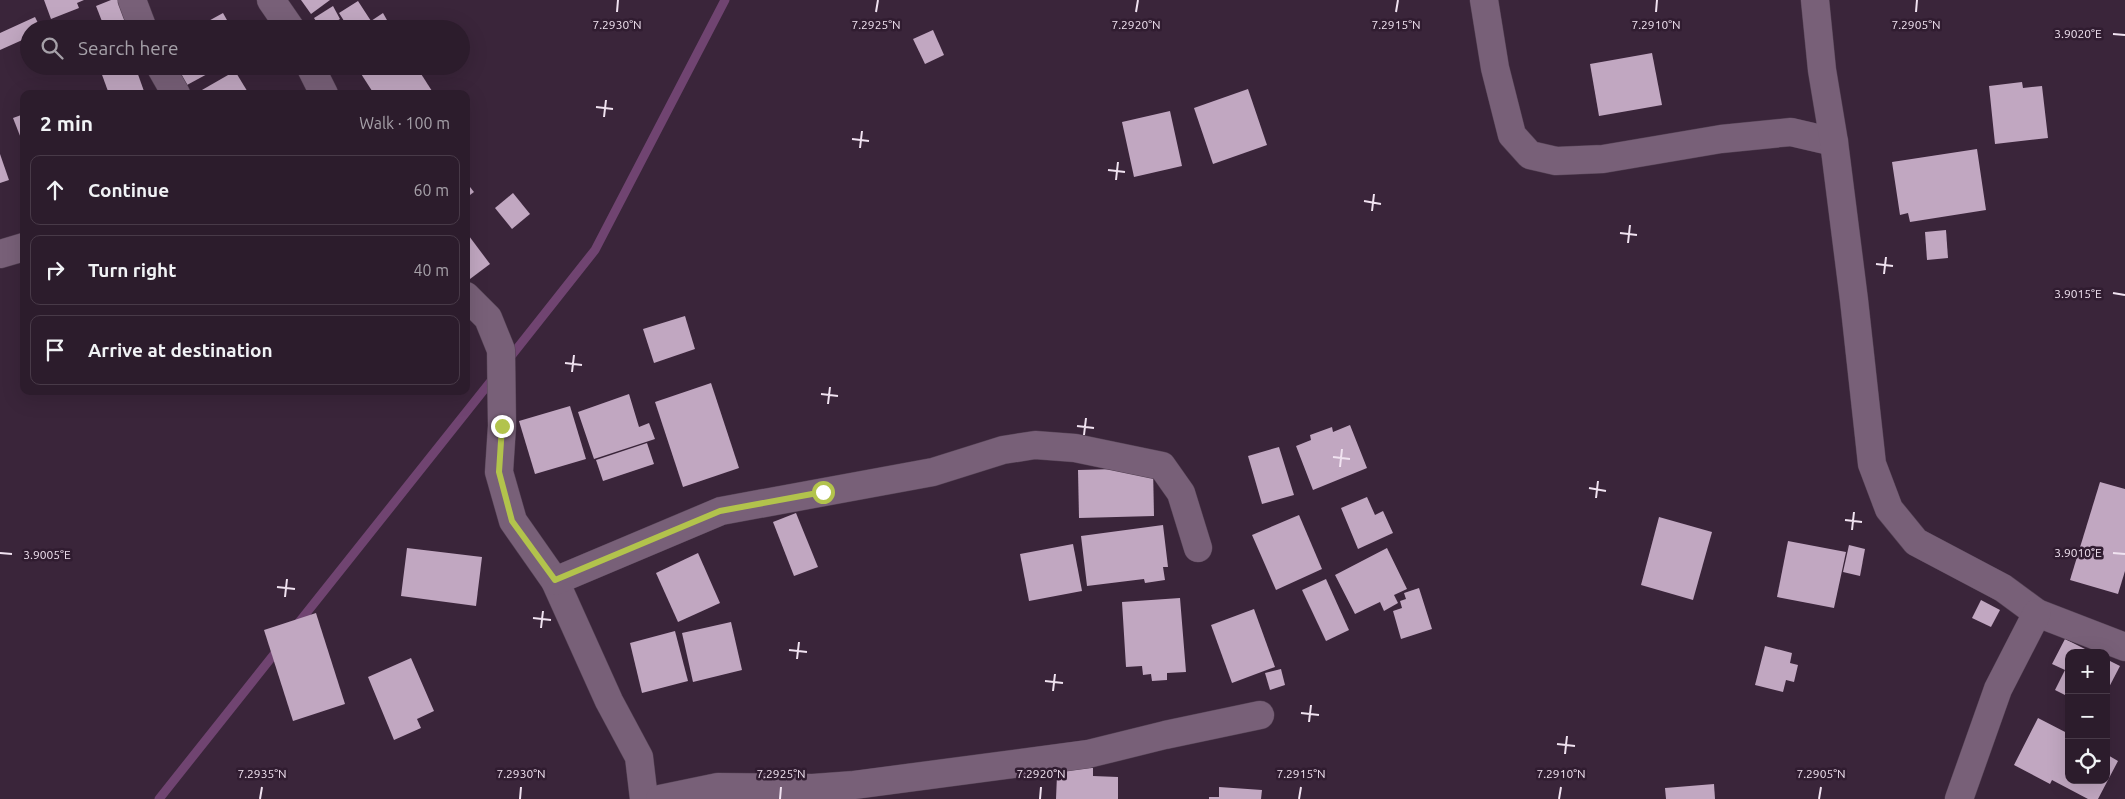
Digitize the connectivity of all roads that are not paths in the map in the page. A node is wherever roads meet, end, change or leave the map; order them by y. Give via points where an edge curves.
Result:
1 (132, 0) edge
2 (271, 0) edge
3 (1484, 0) edge
4 (1815, 0) edge
5 (140, 20) edge
6 (285, 20) edge
7 (165, 75) edge
8 (314, 75) edge
9 (174, 90) edge
10 (322, 90) edge
11 (1834, 142) junction
12 (20, 248) edge
13 (0, 254) edge
14 (470, 300) edge
15 (1198, 548) dead end
16 (555, 580) junction
17 (2037, 612) junction
18 (2125, 647) edge
19 (1260, 715) dead end
20 (644, 799) edge
21 (660, 799) edge
22 (1958, 799) edge

1 - 5 street
2 - 6 street
3 - 11 street via 1495,68 1512,135 1530,155 1556,161 1602,159 1721,139 1791,132
4 - 11 street
7 - 9 street
8 - 10 street
11 - 17 street via 1872,464 1888,509 1916,542 2002,588
12 - 13 street
14 - 16 street via 488,318 501,350 499,472 512,521
15 - 16 street via 1181,493 1162,466 1075,448 1035,445 1004,450 933,472 720,511
16 - 20 street via 609,701 640,757
17 - 18 street
17 - 22 street via 1998,689
19 - 21 street via 1088,754 854,785 718,787

